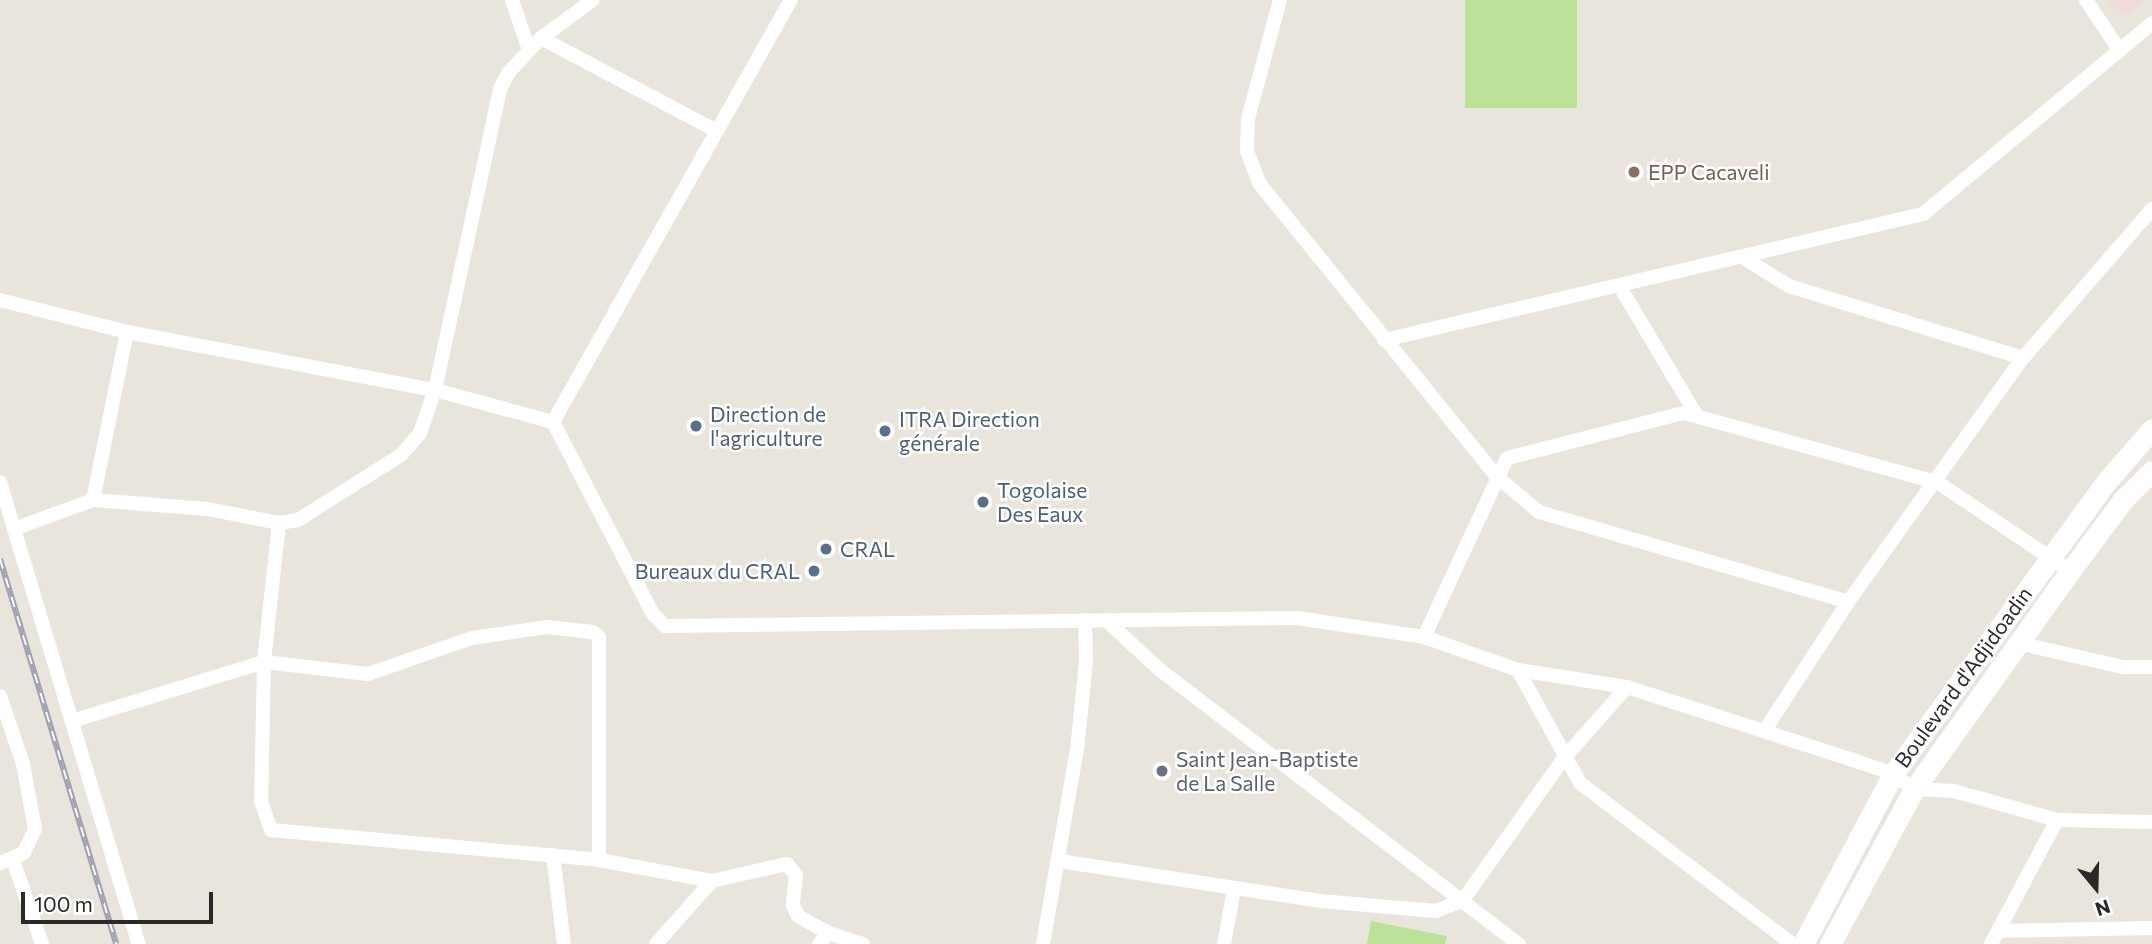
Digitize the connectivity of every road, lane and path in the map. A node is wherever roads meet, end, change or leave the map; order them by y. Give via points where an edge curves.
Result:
1 (512, 0) edge
2 (593, 0) edge
3 (791, 0) edge
4 (1280, 0) edge
5 (2086, 0) edge
6 (2152, 23) edge
7 (541, 38) junction
8 (2118, 48) junction
9 (528, 50) junction
10 (715, 130) junction
11 (2152, 209) edge
12 (1744, 258) junction
13 (1620, 287) junction
14 (0, 300) edge
15 (127, 332) junction
16 (1384, 340) junction
17 (2022, 358) junction
18 (435, 390) junction
19 (1695, 413) junction
20 (553, 422) junction
21 (2152, 429) edge
22 (2152, 471) edge
23 (1496, 476) junction
24 (0, 482) edge
25 (1937, 482) junction
26 (93, 500) junction
27 (4, 513) edge
28 (279, 523) junction
29 (14, 529) junction
30 (2052, 555) junction
31 (2070, 570) junction
32 (1848, 602) junction
33 (1085, 620) junction
34 (1106, 620) junction
35 (1424, 637) junction
36 (2018, 643) junction
37 (264, 662) junction
38 (2152, 667) edge
39 (1518, 670) junction
40 (1627, 687) junction
41 (0, 696) edge
42 (72, 721) junction
43 (1765, 730) junction
44 (1564, 758) junction
45 (1893, 774) junction
46 (1914, 789) junction
47 (2057, 820) junction
48 (2152, 822) edge
49 (554, 855) junction
50 (599, 860) junction
51 (6, 861) edge
52 (1059, 861) junction
53 (712, 881) junction
54 (1234, 889) junction
55 (1463, 900) junction
56 (2152, 928) edge
57 (1995, 937) edge
58 (824, 939) edge
59 (41, 944) edge
60 (139, 944) edge
61 (564, 944) edge
62 (656, 944) edge
63 (863, 944) edge
64 (1043, 944) edge
65 (1224, 944) edge
66 (1519, 944) edge
67 (1792, 944) edge
68 (1803, 944) edge
69 (1830, 944) edge

1 - 9 street
2 - 7 street
3 - 10 street
4 - 16 street via 1248,119 1247,151 1259,183
5 - 8 street
6 - 8 street
7 - 9 street
7 - 10 street
8 - 12 street via 1937,206 1909,219
9 - 18 street via 508,73 493,110
10 - 20 street
11 - 17 street
12 - 13 street
12 - 17 street via 1789,286
13 - 16 street
13 - 19 street
14 - 15 street
15 - 18 street
15 - 26 street
16 - 23 street
17 - 25 street
18 - 20 street
18 - 28 street via 420,433 401,454 315,511
19 - 23 street via 1515,453
19 - 25 street
20 - 33 street via 653,614 665,626
21 - 30 main road, Boulevard d'Adjidoadin
22 - 31 main road, Boulevard d'Adjidoadin via 2123,500
23 - 32 street via 1539,512
23 - 35 street
24 - 27 street
25 - 30 street
25 - 32 street
26 - 28 street via 208,509
26 - 29 street
27 - 29 street
28 - 37 street
29 - 42 street
30 - 31 street
30 - 45 main road, Boulevard d'Adjidoadin
31 - 36 main road, Boulevard d'Adjidoadin
32 - 43 street
33 - 34 street
33 - 52 street via 1086,662
34 - 35 street via 1297,618
34 - 55 street via 1160,670
35 - 39 street
36 - 38 street via 2123,667
36 - 46 main road, Boulevard d'Adjidoadin
37 - 42 street
37 - 49 street via 261,801 271,830
37 - 50 street via 368,674 472,638 547,627 597,634
39 - 40 street
39 - 44 street
40 - 43 street
40 - 44 street
41 - 51 street via 23,764 35,829 30,847
42 - 60 street
43 - 45 street
44 - 55 street
44 - 67 street via 1580,783 1603,802
45 - 46 street
45 - 68 main road, Boulevard d'Adjidoadin
46 - 47 street via 1954,791
46 - 69 main road, Boulevard d'Adjidoadin
47 - 48 street
47 - 57 street
49 - 50 street
49 - 61 street
50 - 53 street
51 - 59 street
52 - 54 street
52 - 64 street
53 - 58 street via 787,864 796,875 794,912
53 - 62 street
54 - 55 street via 1428,912
54 - 65 street
55 - 66 street
56 - 57 street
58 - 63 street

